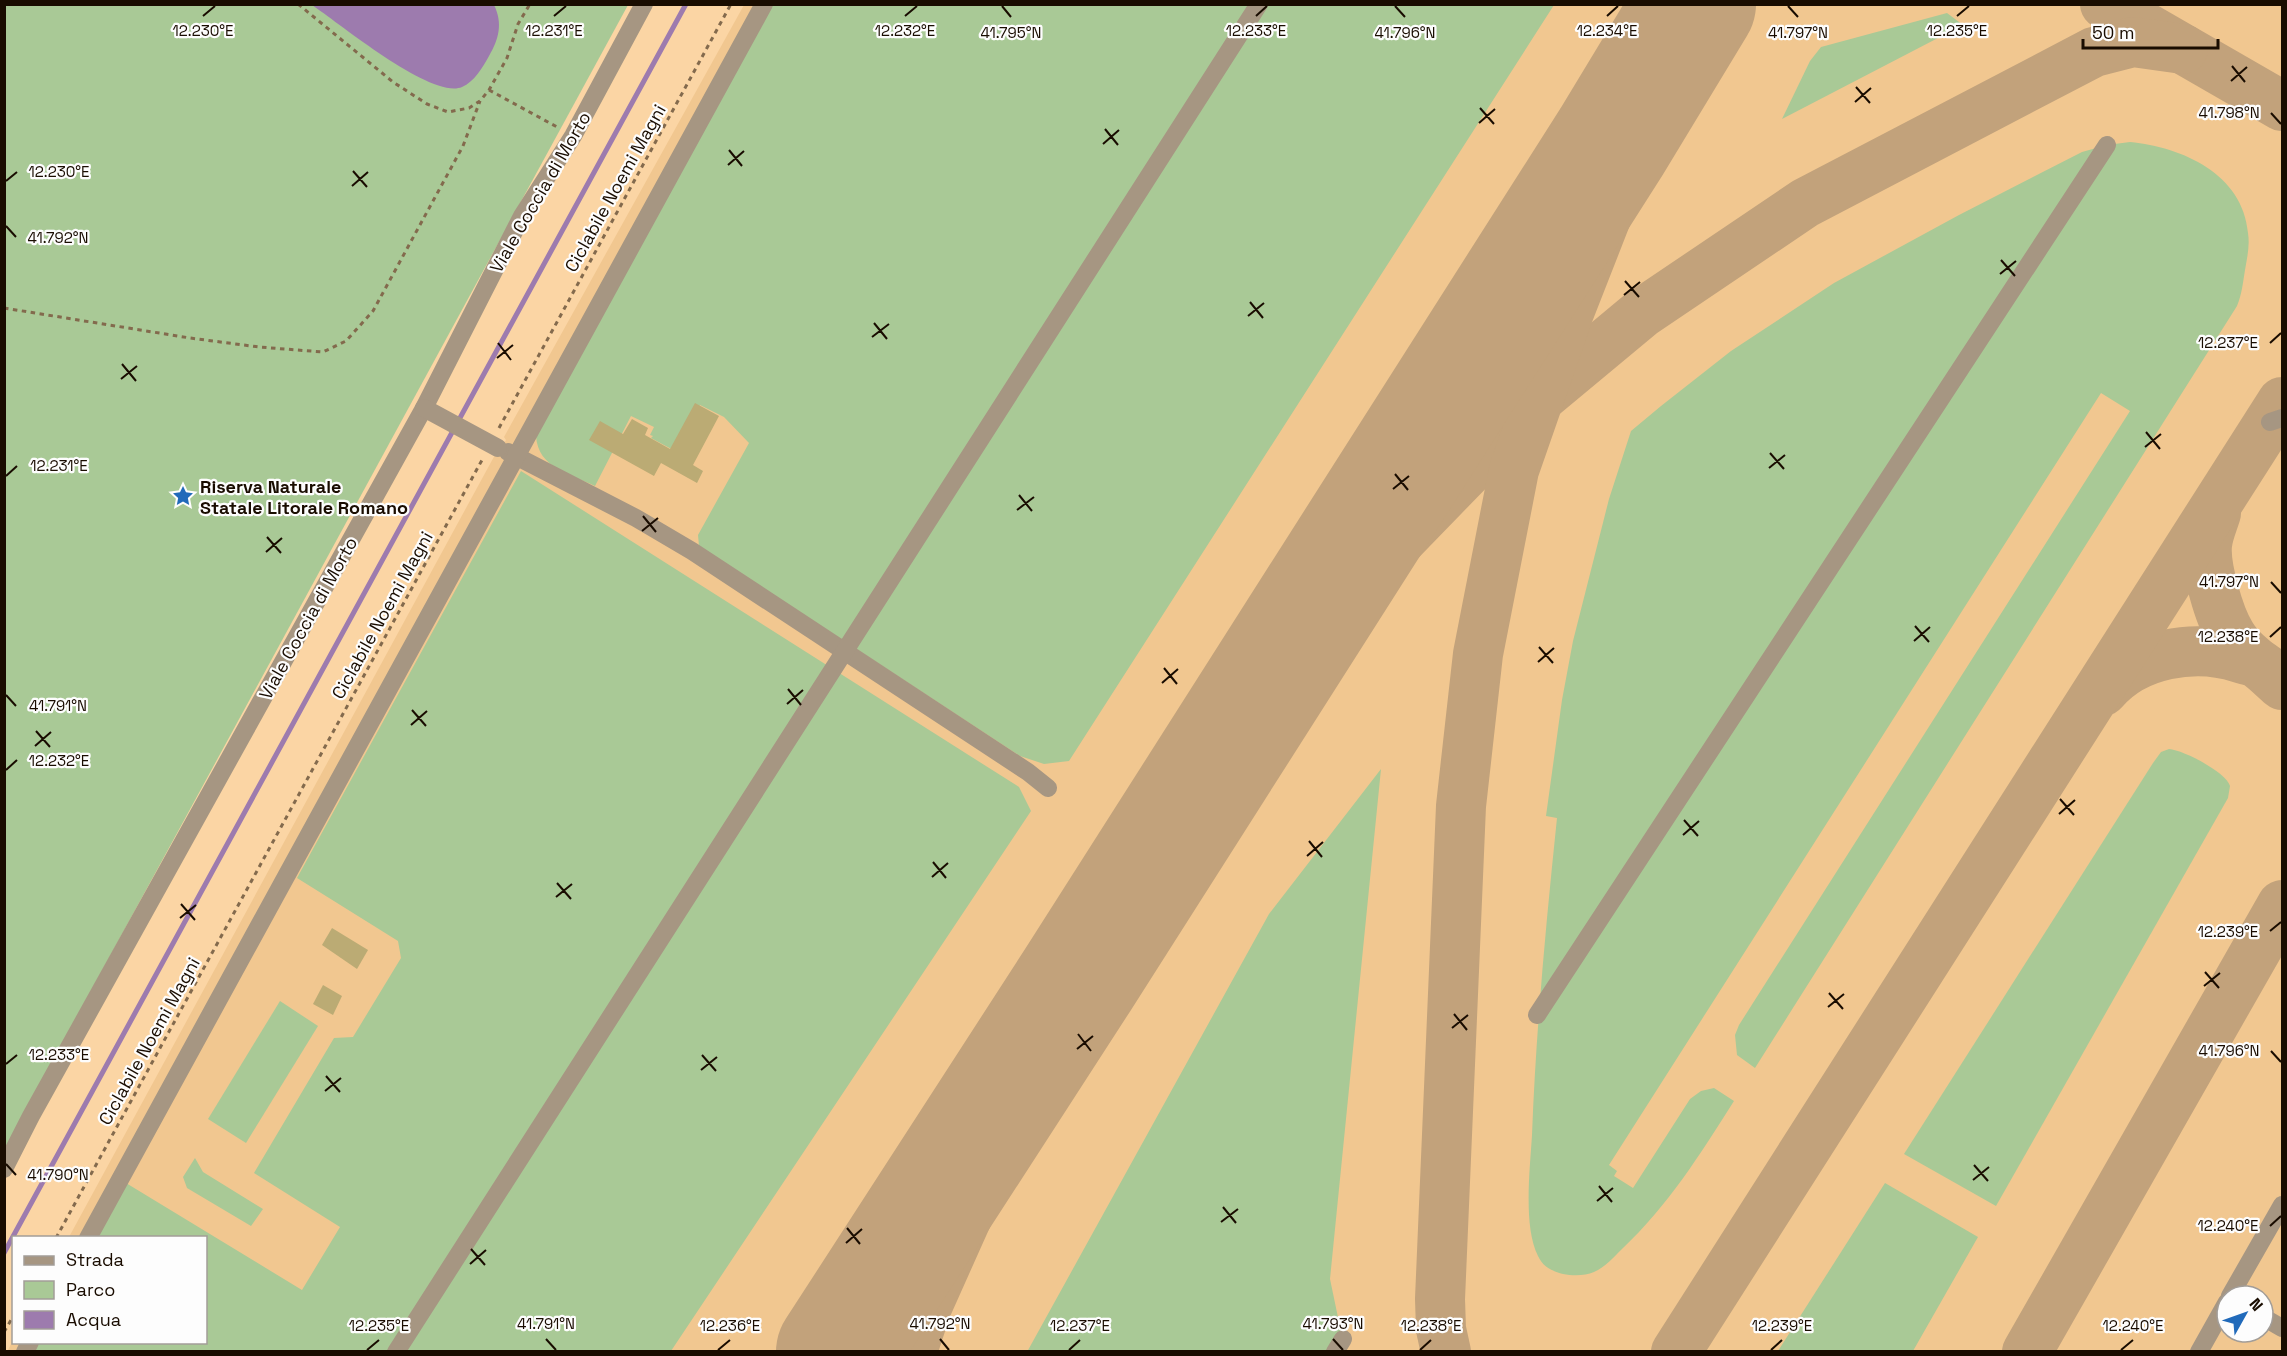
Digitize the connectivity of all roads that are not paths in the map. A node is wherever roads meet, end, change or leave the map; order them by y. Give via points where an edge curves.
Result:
1 (644, 4) edge
2 (764, 4) edge
3 (1260, 4) edge
4 (2107, 144) dead end
5 (424, 408) junction
6 (518, 455) junction
7 (1048, 788) dead end
8 (1538, 1015) dead end
9 (4, 1169) edge
10 (2283, 1205) edge
11 (88, 1236) edge
12 (2237, 1284) edge
13 (2215, 1323) edge
14 (396, 1352) edge
15 (2199, 1352) edge

1 - 5 street, Viale Coccia di Morto via 573,136 522,216
2 - 6 street
3 - 14 street
4 - 8 street
5 - 6 street, bridge
5 - 9 street, Viale Coccia di Morto
6 - 7 street via 692,551
6 - 11 street
10 - 12 street
13 - 15 street

